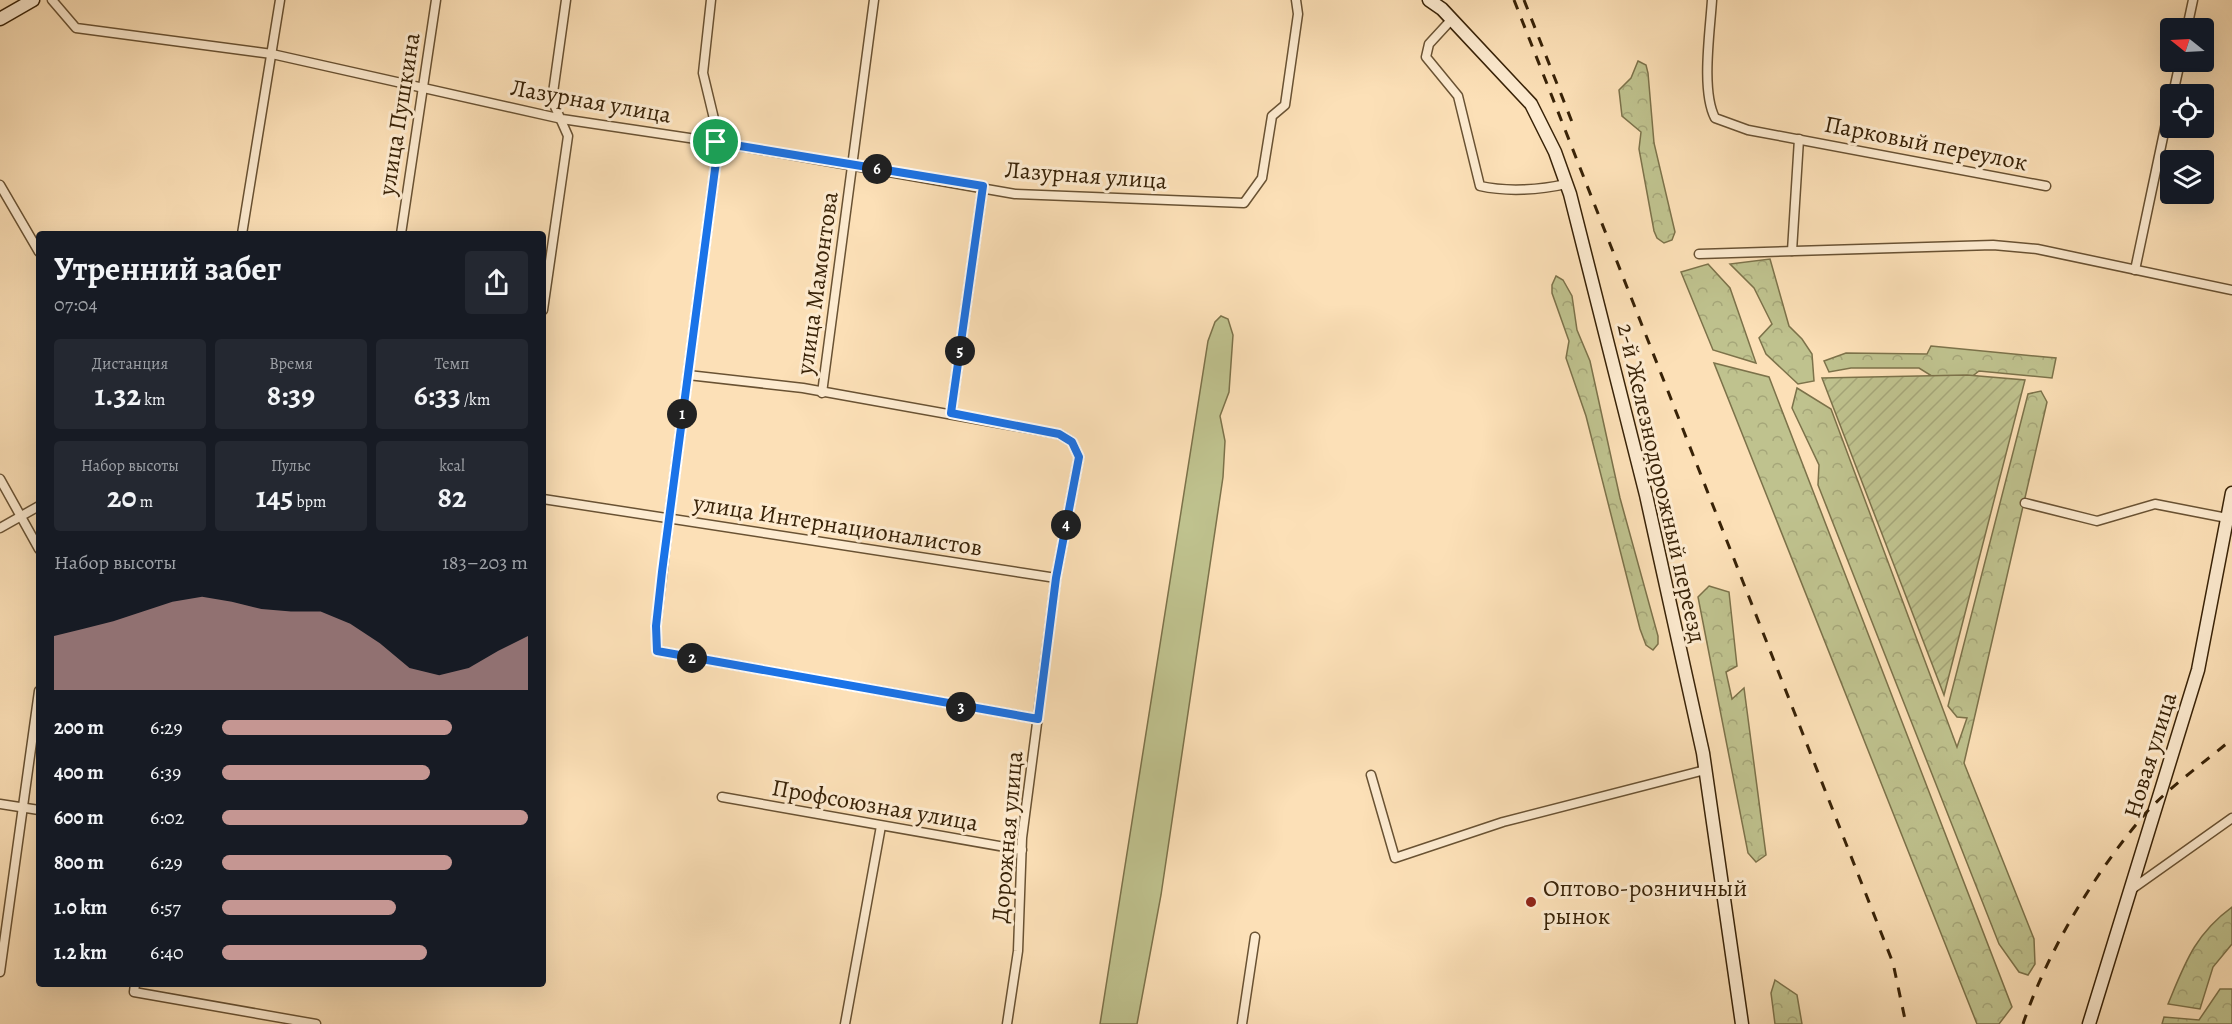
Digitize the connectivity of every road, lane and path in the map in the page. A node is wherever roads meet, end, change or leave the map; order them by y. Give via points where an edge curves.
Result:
1 (33, 0) edge
2 (52, 0) edge
3 (280, 0) edge
4 (436, 0) edge
5 (566, 0) edge
6 (711, 0) edge
7 (874, 0) edge
8 (1296, 0) edge
9 (1430, 0) edge
10 (1712, 0) edge
11 (2193, 0) edge
12 (2189, 18) edge
13 (0, 19) edge
14 (1452, 19) junction
15 (272, 54) junction
16 (421, 87) junction
17 (562, 119) junction
18 (2163, 138) edge
19 (1799, 139) junction
20 (716, 142) junction
21 (853, 165) junction
22 (1566, 184) junction
23 (0, 185) edge
24 (983, 186) junction
25 (2046, 186) dead end
26 (242, 231) edge
27 (401, 231) edge
28 (36, 247) edge
29 (1792, 251) junction
30 (1699, 254) dead end
31 (2135, 270) junction
32 (546, 289) edge
33 (2232, 290) edge
34 (688, 375) junction
35 (822, 393) junction
36 (951, 413) junction
37 (0, 479) edge
38 (546, 498) edge
39 (2231, 498) edge
40 (2025, 503) dead end
41 (36, 508) edge
42 (22, 516) junction
43 (669, 518) junction
44 (2227, 518) junction
45 (0, 528) edge
46 (36, 543) edge
47 (1056, 578) junction
48 (36, 713) edge
49 (1038, 719) junction
50 (1705, 770) junction
51 (1371, 775) dead end
52 (722, 797) dead end
53 (0, 804) edge
54 (23, 807) junction
55 (36, 809) edge
56 (2232, 818) edge
57 (881, 826) junction
58 (1022, 850) junction
59 (2132, 889) junction
60 (1255, 937) dead end
61 (0, 972) edge
62 (135, 988) edge
63 (316, 1024) edge
64 (844, 1024) edge
65 (1007, 1024) edge
66 (1242, 1024) edge
67 (1743, 1024) edge
68 (2090, 1024) edge

1 - 13 street
2 - 15 street, Лазурная улица via 76,28
3 - 15 street
4 - 16 street, улица Пушкина
5 - 17 street via 552,100
6 - 20 street via 704,73
7 - 21 street, улица Мамонтова
8 - 24 street, Лазурная улица via 1298,14 1285,105 1272,116 1262,178 1244,203 1015,194
9 - 14 street, 2-й Железнодорожный переезд
10 - 19 street, Парковый переулок via 1709,90 1715,118 1748,130
11 - 12 street
14 - 22 street, 2-й Железнодорожный переезд via 1531,104
14 - 22 street via 1429,44 1426,57 1458,96 1480,186 1495,189
15 - 16 street, Лазурная улица
15 - 26 street
16 - 17 street, Лазурная улица
16 - 27 street, улица Пушкина
17 - 20 street, Лазурная улица
17 - 32 street via 568,136
18 - 31 street
19 - 25 street, Парковый переулок
19 - 29 street, Парковый переулок
20 - 21 street, Лазурная улица
20 - 34 street
21 - 24 street, Лазурная улица
21 - 35 street, улица Мамонтова
22 - 50 street, 2-й Железнодорожный переезд via 1646,495
23 - 28 street
24 - 36 street
29 - 30 street
29 - 31 street via 1993,245 2037,249
31 - 33 street
34 - 35 street
34 - 43 street
35 - 36 street
36 - 47 street, Дорожная улица via 1059,434 1072,442 1079,457
37 - 42 street
38 - 43 street, улица Интернационалистов
39 - 44 street, Новая улица
40 - 44 street via 2097,521 2155,504
41 - 42 street
42 - 45 street
42 - 46 street
43 - 47 street, улица Интернационалистов
43 - 49 street via 656,626 657,651
44 - 59 street, Новая улица via 2198,670
47 - 49 street, Дорожная улица
48 - 54 street
49 - 58 street, Дорожная улица
50 - 51 street via 1503,822 1395,858
50 - 67 street, 2-й Железнодорожный переезд
52 - 57 street, Профсоюзная улица
53 - 54 street
54 - 55 street
54 - 61 street
56 - 59 street
57 - 58 street, Профсоюзная улица
57 - 64 street
58 - 65 street, Дорожная улица via 1018,951
59 - 68 street, Новая улица
60 - 66 street
62 - 63 street

